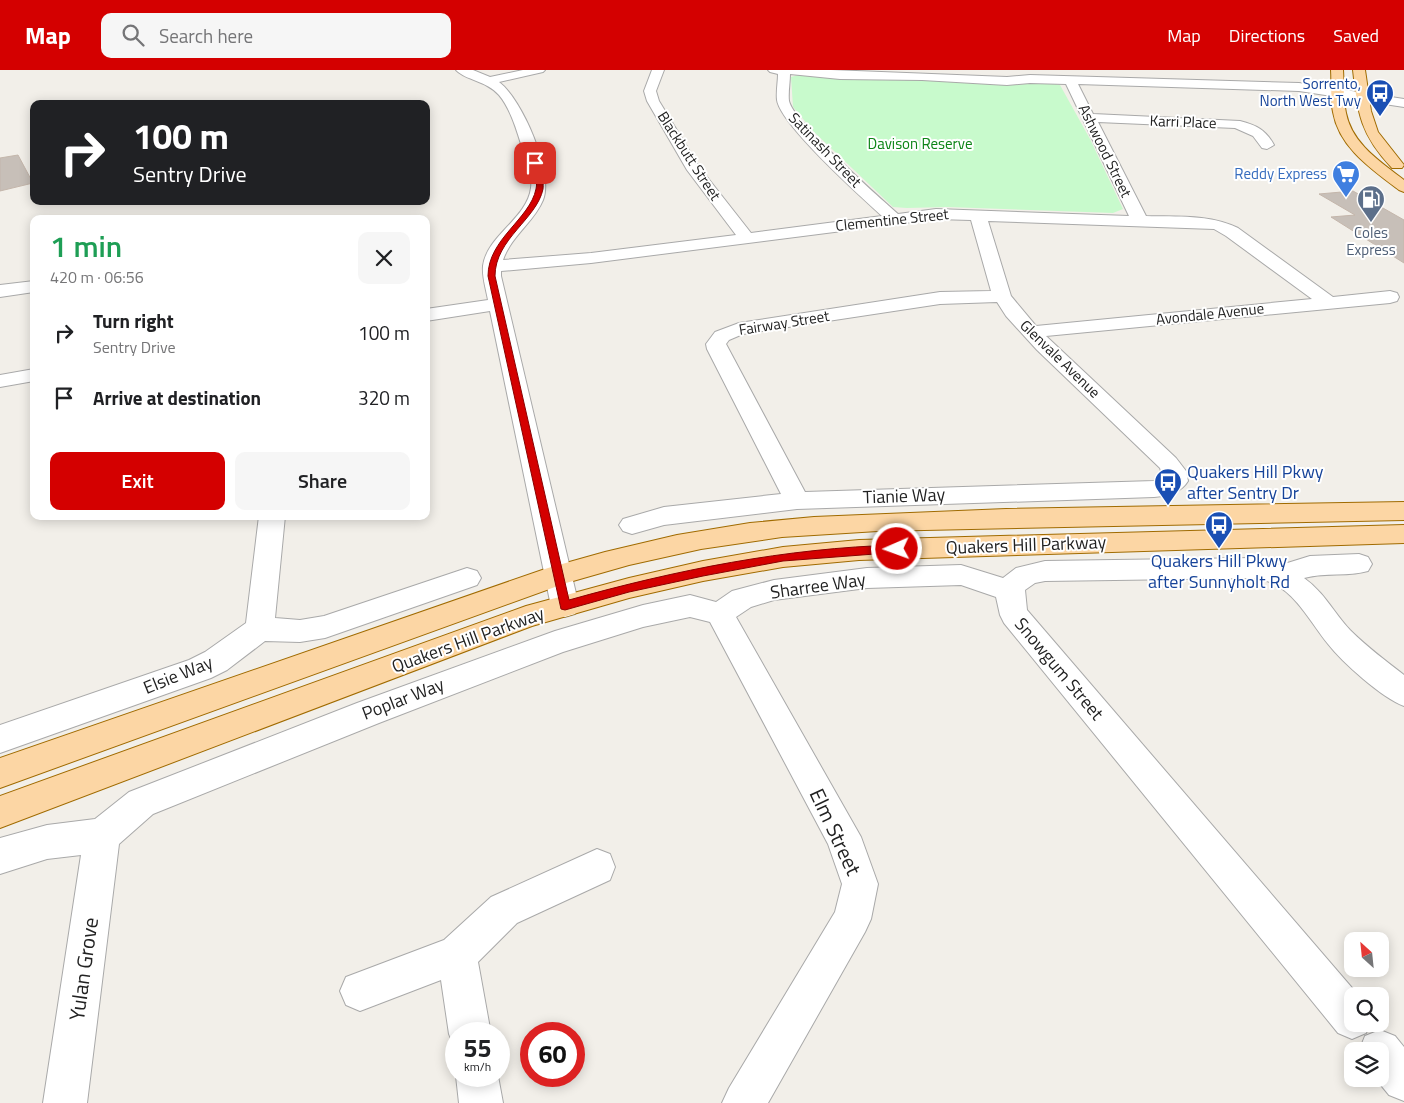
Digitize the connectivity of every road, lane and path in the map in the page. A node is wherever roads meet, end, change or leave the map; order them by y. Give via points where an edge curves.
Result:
1 (462, 70) edge
2 (539, 70) edge
3 (658, 70) edge
4 (774, 70) edge
5 (784, 70) edge
6 (1134, 70) edge
7 (1337, 70) edge
8 (1359, 70) edge
9 (1070, 80) junction
10 (489, 81) junction
11 (1144, 82) junction
12 (1338, 92) junction
13 (1361, 94) junction
14 (1404, 97) edge
15 (1404, 103) edge
16 (1089, 118) junction
17 (1267, 146) dead end
18 (1404, 171) edge
19 (1404, 188) edge
20 (978, 215) junction
21 (893, 218) junction
22 (1140, 221) junction
23 (746, 237) junction
24 (492, 266) junction
25 (30, 286) edge
26 (0, 290) edge
27 (1002, 296) junction
28 (1390, 296) dead end
29 (1329, 303) junction
30 (498, 304) junction
31 (430, 314) edge
32 (1031, 332) junction
33 (30, 377) edge
34 (0, 381) edge
35 (1176, 481) joint
36 (797, 501) junction
37 (1404, 511) edge
38 (272, 520) edge
39 (632, 526) dead end
40 (1404, 534) edge
41 (1359, 564) dead end
42 (558, 575) junction
43 (1283, 576) junction
44 (467, 578) dead end
45 (1009, 591) junction
46 (565, 606) junction
47 (720, 614) junction
48 (260, 628) junction
49 (1404, 693) edge
50 (0, 739) edge
51 (0, 773) edge
52 (0, 812) edge
53 (102, 835) junction
54 (0, 856) edge
55 (597, 867) dead end
56 (457, 955) junction
57 (360, 991) dead end
58 (1344, 1009) edge
59 (468, 1022) edge
60 (1364, 1032) edge
61 (1372, 1042) edge
62 (1389, 1062) edge
63 (1404, 1080) edge
64 (479, 1087) edge
65 (66, 1103) edge
66 (481, 1103) edge
67 (744, 1103) edge

1 - 10 street
2 - 10 street
3 - 23 street, Blackbutt Street via 650,90 653,101 694,170
4 - 5 street
5 - 9 street via 1007,81
5 - 21 street, Satinash Street via 782,101 789,115
6 - 11 street
7 - 12 main road
8 - 13 main road
9 - 11 street
9 - 16 street, Ashwood Street
10 - 24 street via 509,100 540,182 533,203 500,246
11 - 12 street via 1299,87
12 - 13 street
12 - 19 main road via 1339,115 1348,136 1374,164
13 - 14 street
13 - 15 street
13 - 18 main road via 1372,134
16 - 17 street, Karri Place via 1235,124 1253,128
16 - 22 street, Ashwood Street
20 - 21 street, Clementine Street
20 - 22 street, Clementine Street
20 - 27 street, Glenvale Avenue
21 - 23 street, Clementine Street
22 - 29 street, Clementine Street via 1206,223 1222,227
23 - 24 street, Clementine Street via 591,258
24 - 30 street
25 - 26 street
27 - 32 street, Glenvale Avenue
27 - 36 street, Fairway Street via 940,298 740,329 722,336 717,349
28 - 29 street, Avondale Avenue
29 - 32 street, Avondale Avenue
30 - 31 street
30 - 42 street
32 - 35 street, Glenvale Avenue via 1168,463
33 - 34 street
35 - 36 street, Tianie Way via 1154,489
36 - 39 street, Tianie Way via 664,516
37 - 42 main road, Quakers Hill Parkway via 1133,515 815,526 750,532 645,550
38 - 48 street
40 - 46 main road, Quakers Hill Parkway via 859,550 783,557 703,571
41 - 43 street via 1311,564
42 - 46 street
42 - 51 main road, Quakers Hill Parkway
43 - 45 street via 1253,568 1045,571 1028,574 1016,581
43 - 49 street via 1307,594 1339,637 1358,656
44 - 48 street via 319,628 290,632
45 - 47 street, Sharree Way via 960,575 867,578 774,590 742,599
45 - 58 street, Snowgum Street via 1014,615
46 - 52 main road, Quakers Hill Parkway via 526,617
47 - 53 street, Poplar Way via 690,606 644,616 555,643 165,793 141,804
47 - 67 street, Elm Street via 843,838 860,884 852,919
48 - 50 street, Elsie Way via 200,669
53 - 54 street via 47,842
53 - 65 street, Yulan Grove
55 - 56 street via 504,910
56 - 57 street
56 - 59 street
60 - 61 street
62 - 63 street
64 - 66 street

